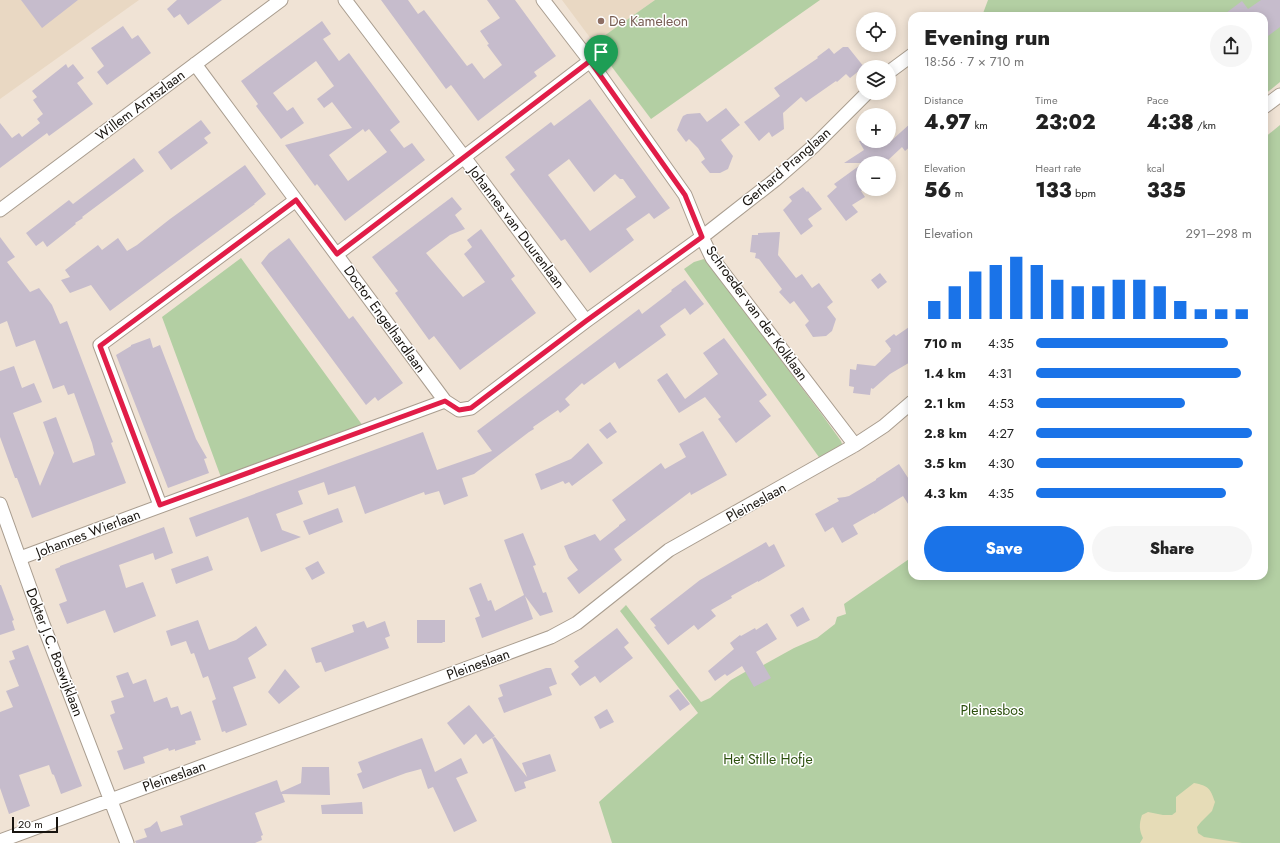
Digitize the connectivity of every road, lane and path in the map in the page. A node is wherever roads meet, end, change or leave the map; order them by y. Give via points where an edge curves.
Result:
1 (281, 0) edge
2 (345, 0) edge
3 (543, 0) edge
4 (908, 58) edge
5 (590, 61) junction
6 (195, 64) junction
7 (896, 67) edge
8 (1280, 95) edge
9 (860, 100) edge
10 (1268, 105) edge
11 (464, 157) junction
12 (296, 200) junction
13 (0, 210) edge
14 (702, 237) junction
15 (337, 254) junction
16 (586, 321) junction
17 (445, 401) junction
18 (908, 405) edge
19 (855, 445) junction
20 (0, 504) edge
21 (160, 505) junction
22 (20, 558) junction
23 (111, 800) junction
24 (0, 841) edge
25 (127, 843) edge

1 - 6 street, Willem Arntszlaan
2 - 11 street, Johannes van Duurenlaan
3 - 5 street, Schroeder van der Kolklaan
4 - 7 street
5 - 11 street
5 - 14 street, Schroeder van der Kolklaan via 685,195
6 - 12 street, Doctor Engelhardlaan
6 - 13 street, Willem Arntszlaan
8 - 10 street
9 - 14 street, Gerhard Pranglaan via 781,175
11 - 15 street
11 - 16 street, Johannes van Duurenlaan
12 - 15 street, Doctor Engelhardlaan
12 - 21 street via 100,346
14 - 16 street
14 - 19 street, Schroeder van der Kolklaan via 712,258
15 - 17 street, Doctor Engelhardlaan
16 - 17 street via 471,408 459,410
17 - 21 street, Johannes Wierlaan
18 - 19 street, Pleineslaan via 884,426
19 - 23 street, Pleineslaan via 669,550 577,623 552,637
20 - 22 street, Dokter J.C. Boswijklaan
21 - 22 street, Johannes Wierlaan
22 - 23 street, Dokter J.C. Boswijklaan
23 - 24 street, Pleineslaan
23 - 25 street, Dokter J.C. Boswijklaan

